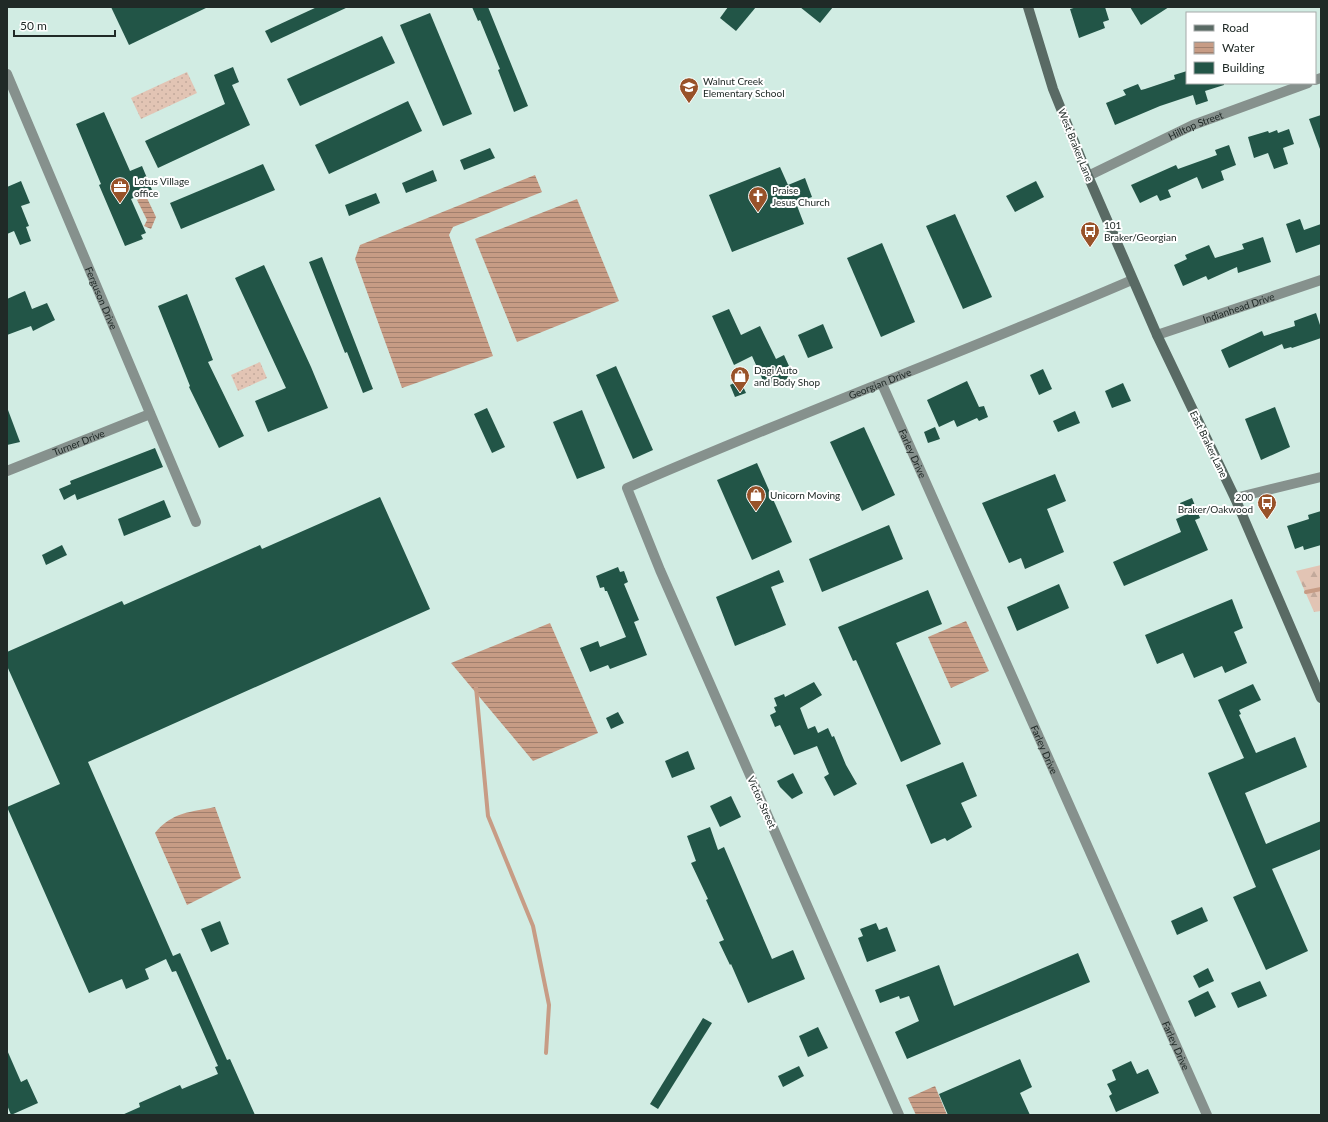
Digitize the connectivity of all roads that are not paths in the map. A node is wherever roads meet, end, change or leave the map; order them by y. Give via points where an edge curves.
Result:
1 (1028, 7) edge
2 (7, 74) edge
3 (1305, 84) edge
4 (1088, 176) junction
5 (1132, 280) junction
6 (1321, 280) edge
7 (1157, 335) junction
8 (882, 384) junction
9 (150, 414) junction
10 (7, 471) edge
11 (1321, 477) edge
12 (627, 488) joint
13 (1235, 498) junction
14 (196, 522) dead end
15 (1321, 698) edge
16 (899, 1115) edge
17 (1207, 1115) edge

1 - 4 main road, West Braker Lane via 1053,89
2 - 9 street, Ferguson Drive
3 - 4 street, Hilltop Street via 1193,125
4 - 5 main road, West Braker Lane
5 - 7 main road, East Braker Lane
5 - 8 street, Georgian Drive
6 - 7 street, Indianhead Drive
7 - 13 main road, East Braker Lane
8 - 12 street, Georgian Drive via 728,444
8 - 17 street, Farley Drive
9 - 10 street, Turner Drive
9 - 14 street, Ferguson Drive
11 - 13 street
12 - 16 street, Victor Street
13 - 15 main road, East Braker Lane

